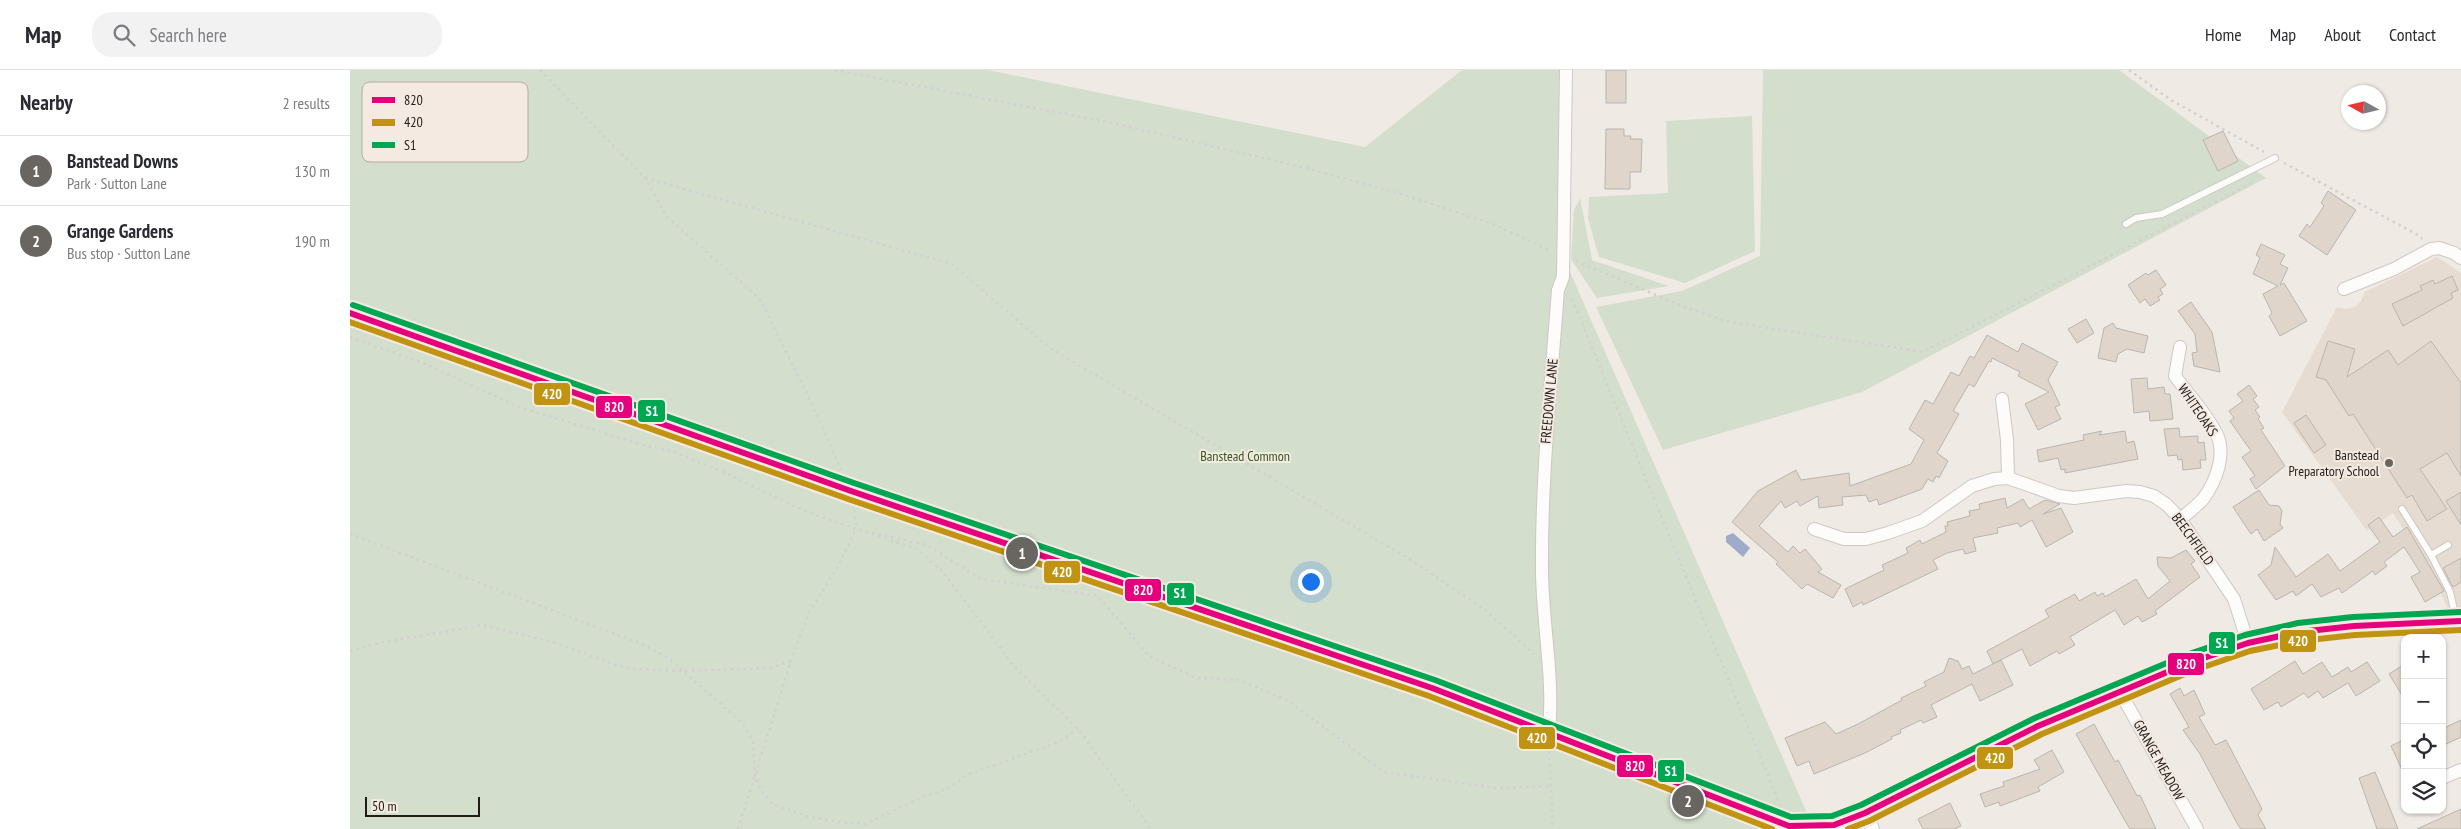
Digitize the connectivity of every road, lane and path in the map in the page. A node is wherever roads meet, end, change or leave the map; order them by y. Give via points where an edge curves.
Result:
1 (540, 70) edge
2 (835, 70) edge
3 (1566, 70) edge
4 (2275, 158) dead end
5 (2287, 165) dead end
6 (2278, 170) dead end
7 (646, 178) junction
8 (2253, 183) dead end
9 (2126, 224) dead end
10 (1563, 256) junction
11 (2461, 258) edge
12 (1562, 276) junction
13 (2344, 289) dead end
14 (350, 313) edge
15 (350, 338) edge
16 (2180, 347) dead end
17 (2002, 399) dead end
18 (2008, 478) junction
19 (851, 491) junction
20 (2402, 509) dead end
21 (2180, 519) junction
22 (856, 529) junction
23 (1814, 529) dead end
24 (350, 534) edge
25 (2448, 544) dead end
26 (2431, 555) junction
27 (2458, 621) edge
28 (2248, 643) junction
29 (350, 651) edge
30 (792, 661) junction
31 (1550, 668) junction
32 (683, 671) junction
33 (2120, 692) junction
34 (1078, 729) junction
35 (1549, 732) junction
36 (2461, 770) edge
37 (756, 774) junction
38 (2446, 776) edge
39 (1551, 786) junction
40 (1869, 821) edge
41 (1789, 826) junction
42 (738, 829) edge
43 (1151, 829) edge
44 (1553, 829) edge
45 (2197, 829) edge

1 - 7 path
2 - 10 path via 1113,123 1310,169 1495,224
3 - 10 street, FREEDOWN LANE
4 - 9 lane via 2162,214 2136,218
5 - 6 path
7 - 19 path via 666,216 760,299
7 - 31 path via 952,264 1051,349 1408,558 1484,609
8 - 10 path via 1923,352 1725,321
10 - 12 street, FREEDOWN LANE
11 - 13 street via 2439,248
12 - 31 street, FREEDOWN LANE via 1558,290 1544,469 1542,574
12 - 41 path
14 - 19 main road
15 - 22 path via 423,363 518,407 675,452 802,510
16 - 21 street, WHITEOAKS via 2174,376 2216,433 2220,445 2220,460 2211,486 2203,499
17 - 18 street
18 - 21 street, BEECHFIELD via 2074,498 2140,492 2154,496
18 - 23 street, BEECHFIELD via 1972,486 1922,521 1888,533 1844,539
19 - 22 path
19 - 35 main road via 1274,634
20 - 26 lane
21 - 28 street, BEECHFIELD via 2234,599
22 - 30 path via 836,570 810,610
22 - 34 path via 917,549 943,572 1013,665
22 - 39 path via 927,545 981,579 1098,596 1149,656 1194,677 1239,680 1288,700 1384,772 1496,788
24 - 32 path via 639,643 667,657
25 - 26 lane
26 - 27 lane via 2450,592
27 - 28 main road via 2327,629
28 - 33 main road
29 - 32 path via 383,642 483,625 556,642 632,669
30 - 32 path via 770,668
30 - 37 path
31 - 35 street, FREEDOWN LANE via 1552,701
32 - 37 path via 742,724 753,740
33 - 40 main road via 2038,726
33 - 45 street, GRANGE MEADOW
34 - 37 path via 1059,742 967,775 949,788 866,824 810,817 772,804 760,789
34 - 43 path
35 - 39 path
35 - 41 main road
36 - 38 street
37 - 42 path
39 - 44 path
40 - 41 main road via 1806,828

